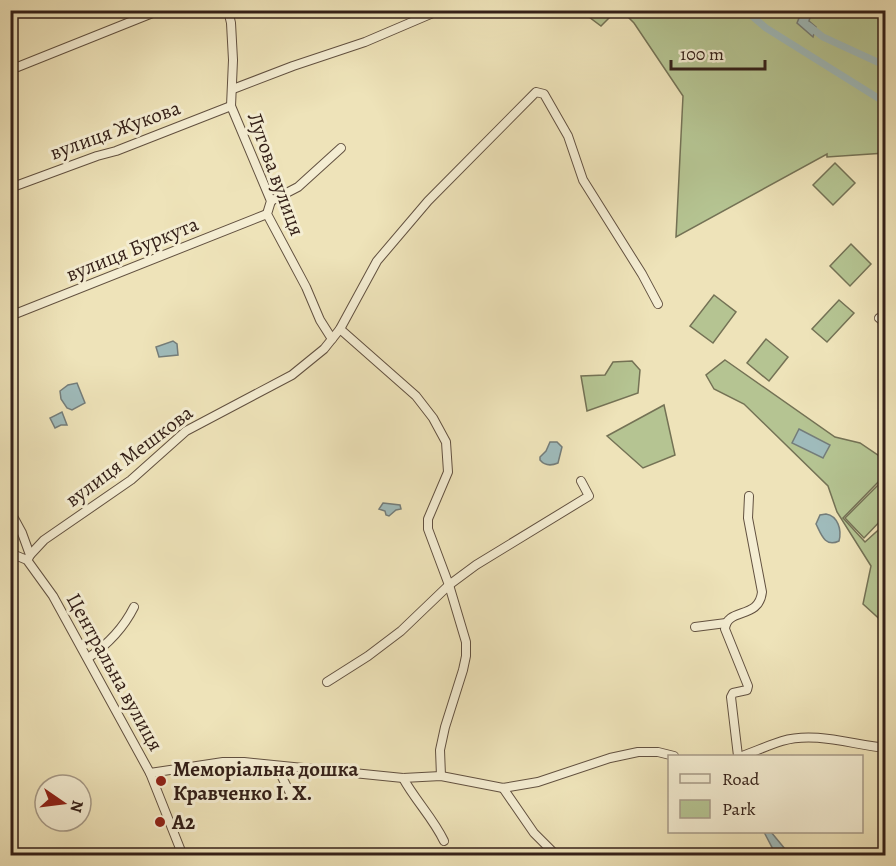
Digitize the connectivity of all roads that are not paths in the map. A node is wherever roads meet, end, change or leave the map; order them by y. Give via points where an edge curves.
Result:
1 (160, 10) edge
2 (228, 10) edge
3 (440, 10) edge
4 (10, 70) edge
5 (233, 89) junction
6 (231, 106) junction
7 (341, 148) dead end
8 (10, 188) edge
9 (271, 201) junction
10 (267, 214) junction
11 (658, 304) dead end
12 (10, 316) edge
13 (340, 329) junction
14 (332, 339) junction
15 (581, 481) dead end
16 (749, 496) dead end
17 (10, 511) edge
18 (10, 553) edge
19 (29, 557) junction
20 (449, 585) junction
21 (134, 607) dead end
22 (726, 623) junction
23 (695, 627) dead end
24 (88, 658) junction
25 (327, 682) dead end
26 (885, 748) edge
27 (670, 755) edge
28 (738, 755) edge
29 (745, 755) edge
30 (279, 766) junction
31 (150, 773) junction
32 (441, 776) junction
33 (404, 778) junction
34 (503, 788) junction
35 (290, 793) dead end
36 (444, 841) dead end
37 (183, 855) edge
38 (557, 855) edge

1 - 4 street
2 - 5 street, Лугова вулиця
3 - 5 street via 365,42
5 - 6 street, Лугова вулиця
6 - 8 street, вулиця Жукова
6 - 9 street, Лугова вулиця
7 - 9 street via 298,186
9 - 10 street, Лугова вулиця
10 - 12 street, вулиця Буркута
10 - 14 street, Лугова вулиця
11 - 13 street, вулиця Мешкова via 583,180 568,136 544,94 536,92 428,201 377,261
13 - 14 street, вулиця Мешкова
13 - 20 street via 416,396 447,442 448,472 428,519 428,529
14 - 19 street, вулиця Мешкова via 292,375 186,431 131,480 44,540
15 - 20 street via 589,496
16 - 22 street via 748,518 761,600
17 - 19 street, Центральна вулиця
18 - 19 street
19 - 24 street, Центральна вулиця
20 - 25 street via 401,631
20 - 32 street via 466,656 440,750
21 - 24 street via 123,626
22 - 23 street
22 - 28 street via 748,686 731,697
24 - 31 street, Центральна вулиця
26 - 29 street via 797,738
27 - 34 street via 638,752 538,782
30 - 31 street via 223,762
30 - 33 street
30 - 35 street
31 - 37 street, Центральна вулиця
32 - 33 street
32 - 34 street
33 - 36 street
34 - 38 street via 534,833

